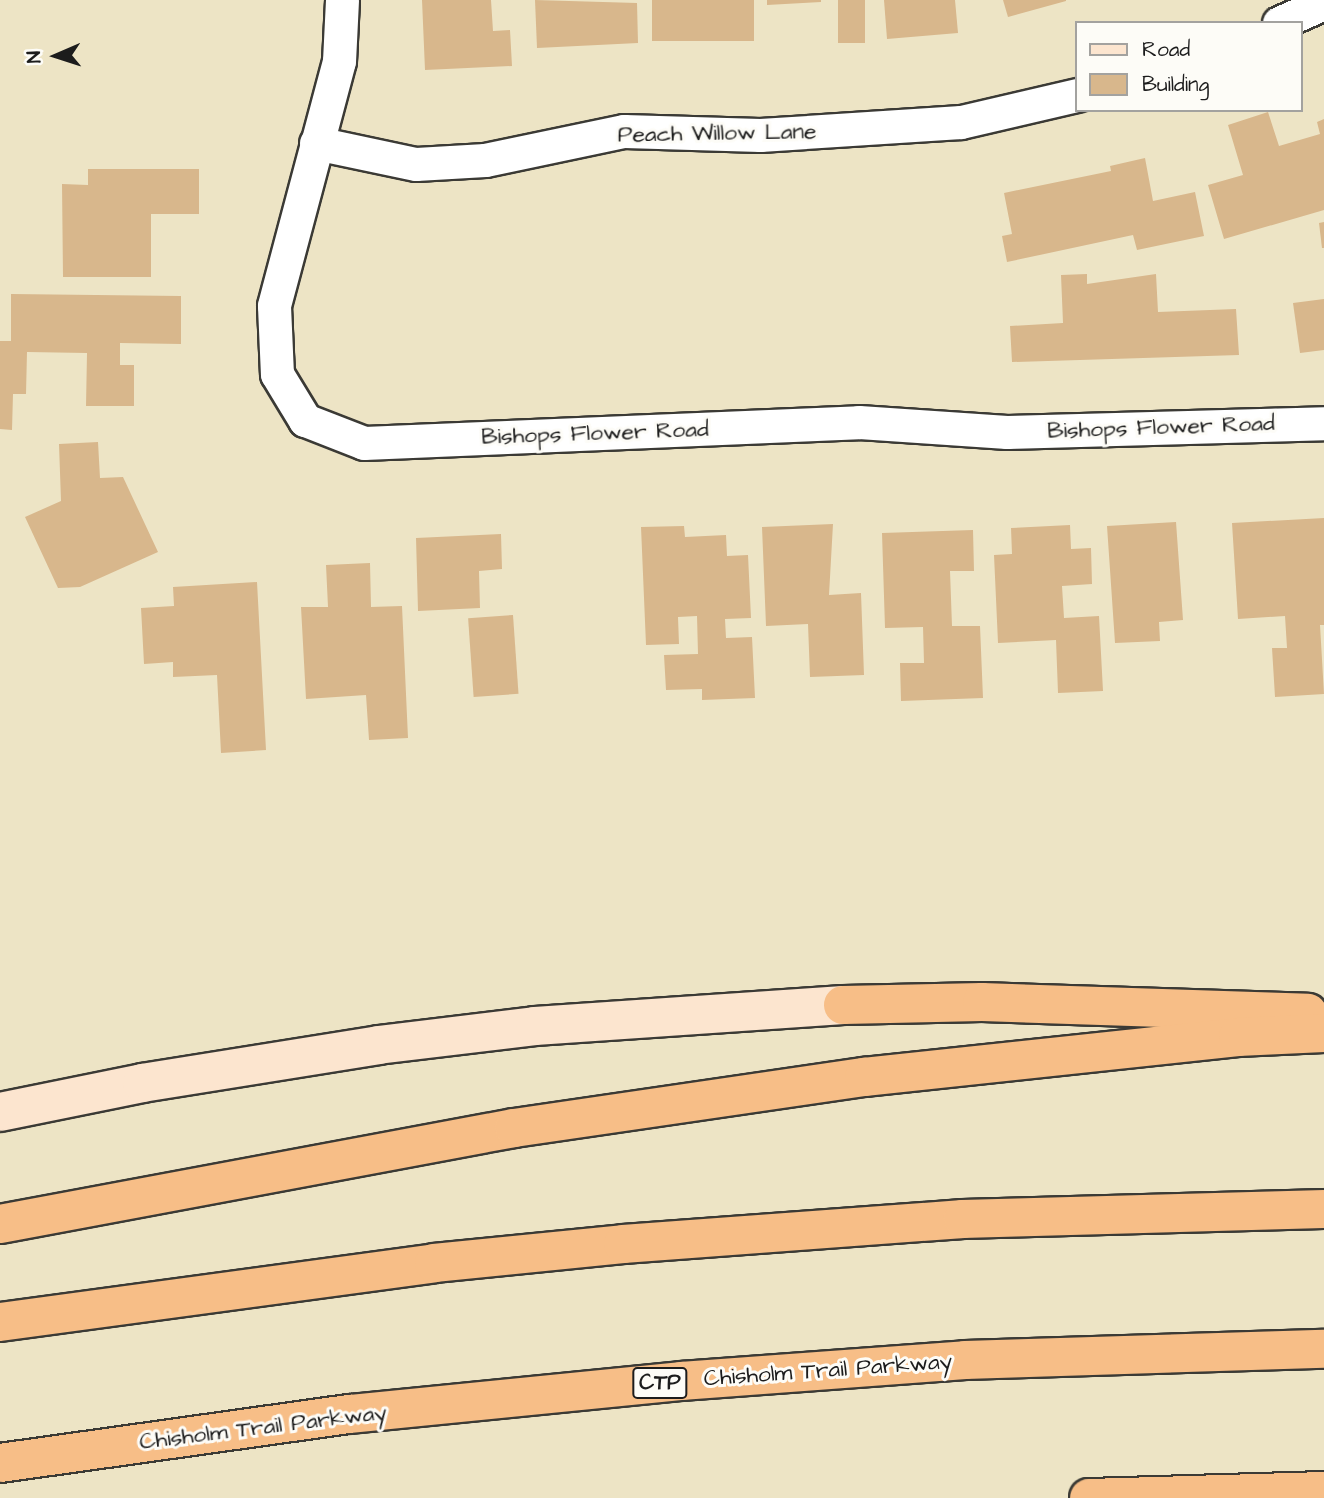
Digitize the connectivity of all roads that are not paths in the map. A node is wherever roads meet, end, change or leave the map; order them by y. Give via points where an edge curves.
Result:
1 (342, 0) edge
2 (1324, 3) edge
3 (1284, 21) edge
4 (1076, 95) edge
5 (316, 143) junction
6 (1324, 423) edge
7 (844, 1005) joint
8 (1324, 1014) edge
9 (1324, 1033) edge
10 (0, 1112) edge
11 (1324, 1209) edge
12 (0, 1224) edge
13 (0, 1322) edge
14 (1324, 1349) edge
15 (0, 1463) edge
16 (1324, 1491) edge
17 (1090, 1498) edge

1 - 5 street, Bishops Flower Road via 339,61
2 - 3 street
4 - 5 street, Peach Willow Lane via 961,122 760,135 624,131 485,160 416,164
5 - 6 street, Bishops Flower Road via 274,306 277,374 306,420 364,443 859,422 1007,432
7 - 8 highway via 982,1002
7 - 10 main road via 535,1026 378,1045 142,1083
9 - 12 highway via 1238,1037 824,1083 513,1128
11 - 13 highway via 989,1218 624,1244 434,1263
14 - 15 highway, Chisholm Trail Parkway / CTP via 965,1360 681,1381 350,1414
16 - 17 highway

